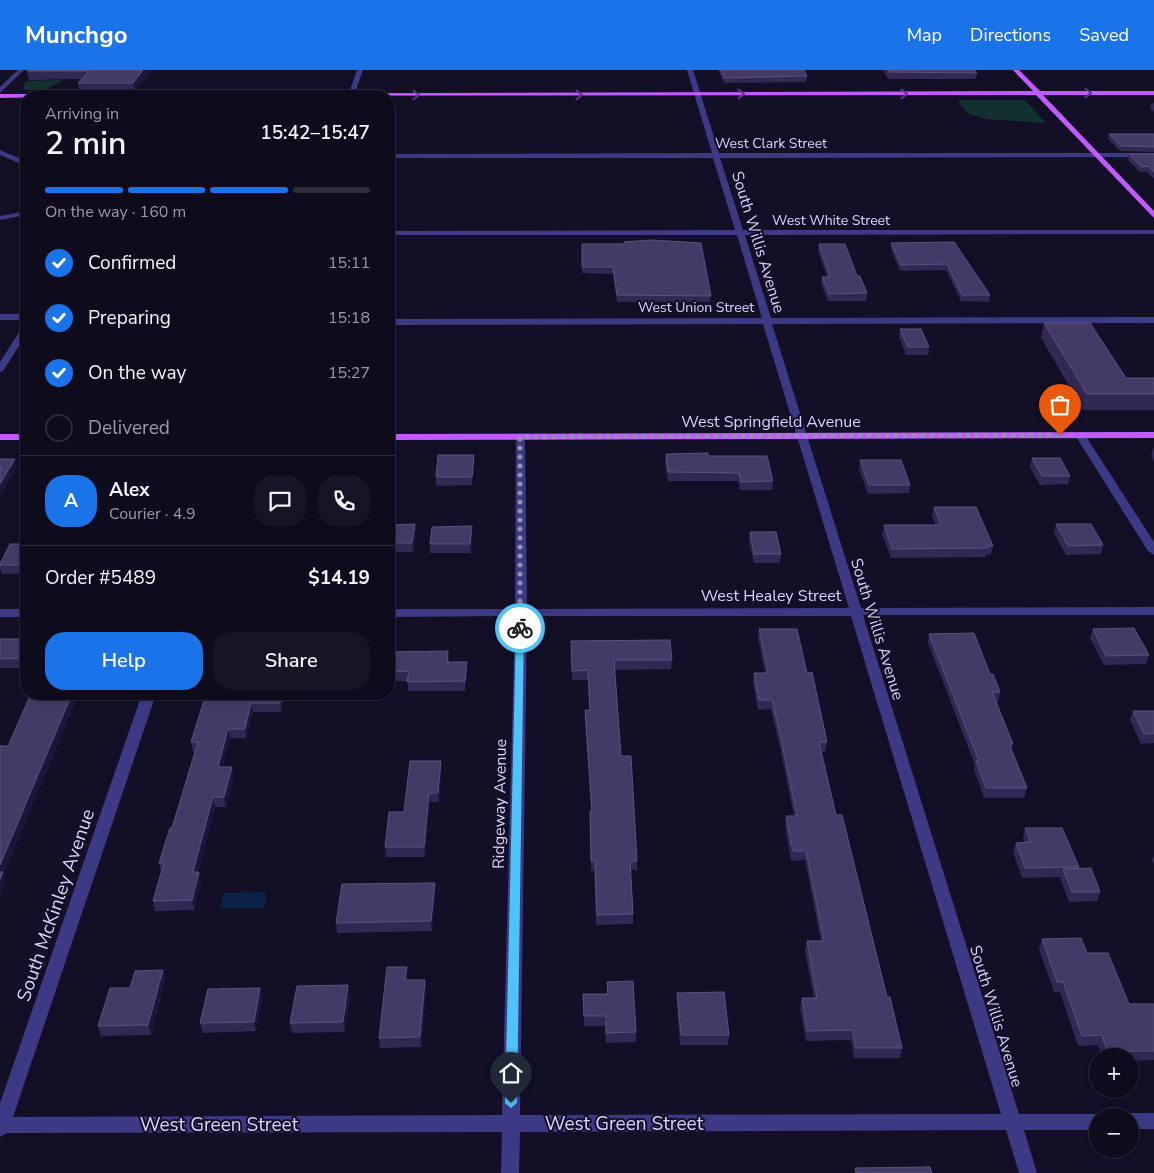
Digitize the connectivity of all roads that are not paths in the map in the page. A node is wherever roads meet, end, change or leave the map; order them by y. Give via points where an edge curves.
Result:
1 (21, 70) edge
2 (360, 70) edge
3 (690, 70) edge
4 (1016, 70) edge
5 (353, 90) edge
6 (0, 91) edge
7 (1154, 93) edge
8 (1039, 94) junction
9 (697, 95) junction
10 (0, 96) edge
11 (20, 96) edge
12 (395, 96) edge
13 (0, 152) edge
14 (1097, 155) junction
15 (1154, 155) edge
16 (395, 156) edge
17 (716, 156) junction
18 (20, 161) edge
19 (20, 214) edge
20 (1154, 216) edge
21 (0, 218) edge
22 (739, 232) junction
23 (1154, 232) edge
24 (395, 233) edge
25 (0, 317) edge
26 (20, 317) edge
27 (1154, 320) edge
28 (766, 321) junction
29 (395, 322) edge
30 (20, 337) edge
31 (0, 369) edge
32 (1080, 435) junction
33 (1154, 435) edge
34 (802, 436) junction
35 (0, 437) edge
36 (20, 437) edge
37 (395, 437) edge
38 (520, 437) junction
39 (1154, 551) edge
40 (1154, 610) edge
41 (856, 611) junction
42 (395, 612) edge
43 (520, 612) junction
44 (0, 613) edge
45 (20, 613) edge
46 (147, 700) edge
47 (1139, 1121) edge
48 (1154, 1121) edge
49 (510, 1122) junction
50 (1013, 1122) junction
51 (1089, 1122) edge
52 (0, 1126) edge
53 (510, 1173) edge
54 (1028, 1173) edge

1 - 6 street
2 - 5 street
3 - 9 street, South Willis Avenue
4 - 8 main road
8 -> 7 main road
9 -> 8 main road
8 - 14 main road
12 -> 9 main road
9 - 17 street, South Willis Avenue
10 - 11 main road
13 - 18 street
14 - 15 street, West Clark Street
14 - 17 street, West Clark Street
14 - 20 main road
16 - 17 street, West Clark Street
17 - 22 street, South Willis Avenue
19 - 21 street
22 - 23 street, West White Street
22 - 24 street, West White Street
22 - 28 street, South Willis Avenue
25 - 26 street
27 - 28 street, West Union Street
28 - 29 street, West Union Street
28 - 34 street, South Willis Avenue
30 - 31 street
32 - 33 main road, West Springfield Avenue
32 - 34 main road, West Springfield Avenue
32 - 39 street
34 - 38 main road, West Springfield Avenue
34 - 41 street, South Willis Avenue
35 - 36 main road
37 - 38 main road, West Springfield Avenue
38 - 43 street, Ridgeway Avenue
40 - 41 street, West Healey Street
41 - 43 street, West Healey Street
41 - 50 street, South Willis Avenue
42 - 43 street, West Healey Street
43 - 49 street, Ridgeway Avenue
44 - 45 street
46 - 52 street, South McKinley Avenue
47 - 48 street
49 - 50 street, West Green Street
49 - 52 street, West Green Street
49 - 53 street, Ridgeway Avenue
50 - 51 street, West Green Street
50 - 54 street, South Willis Avenue

